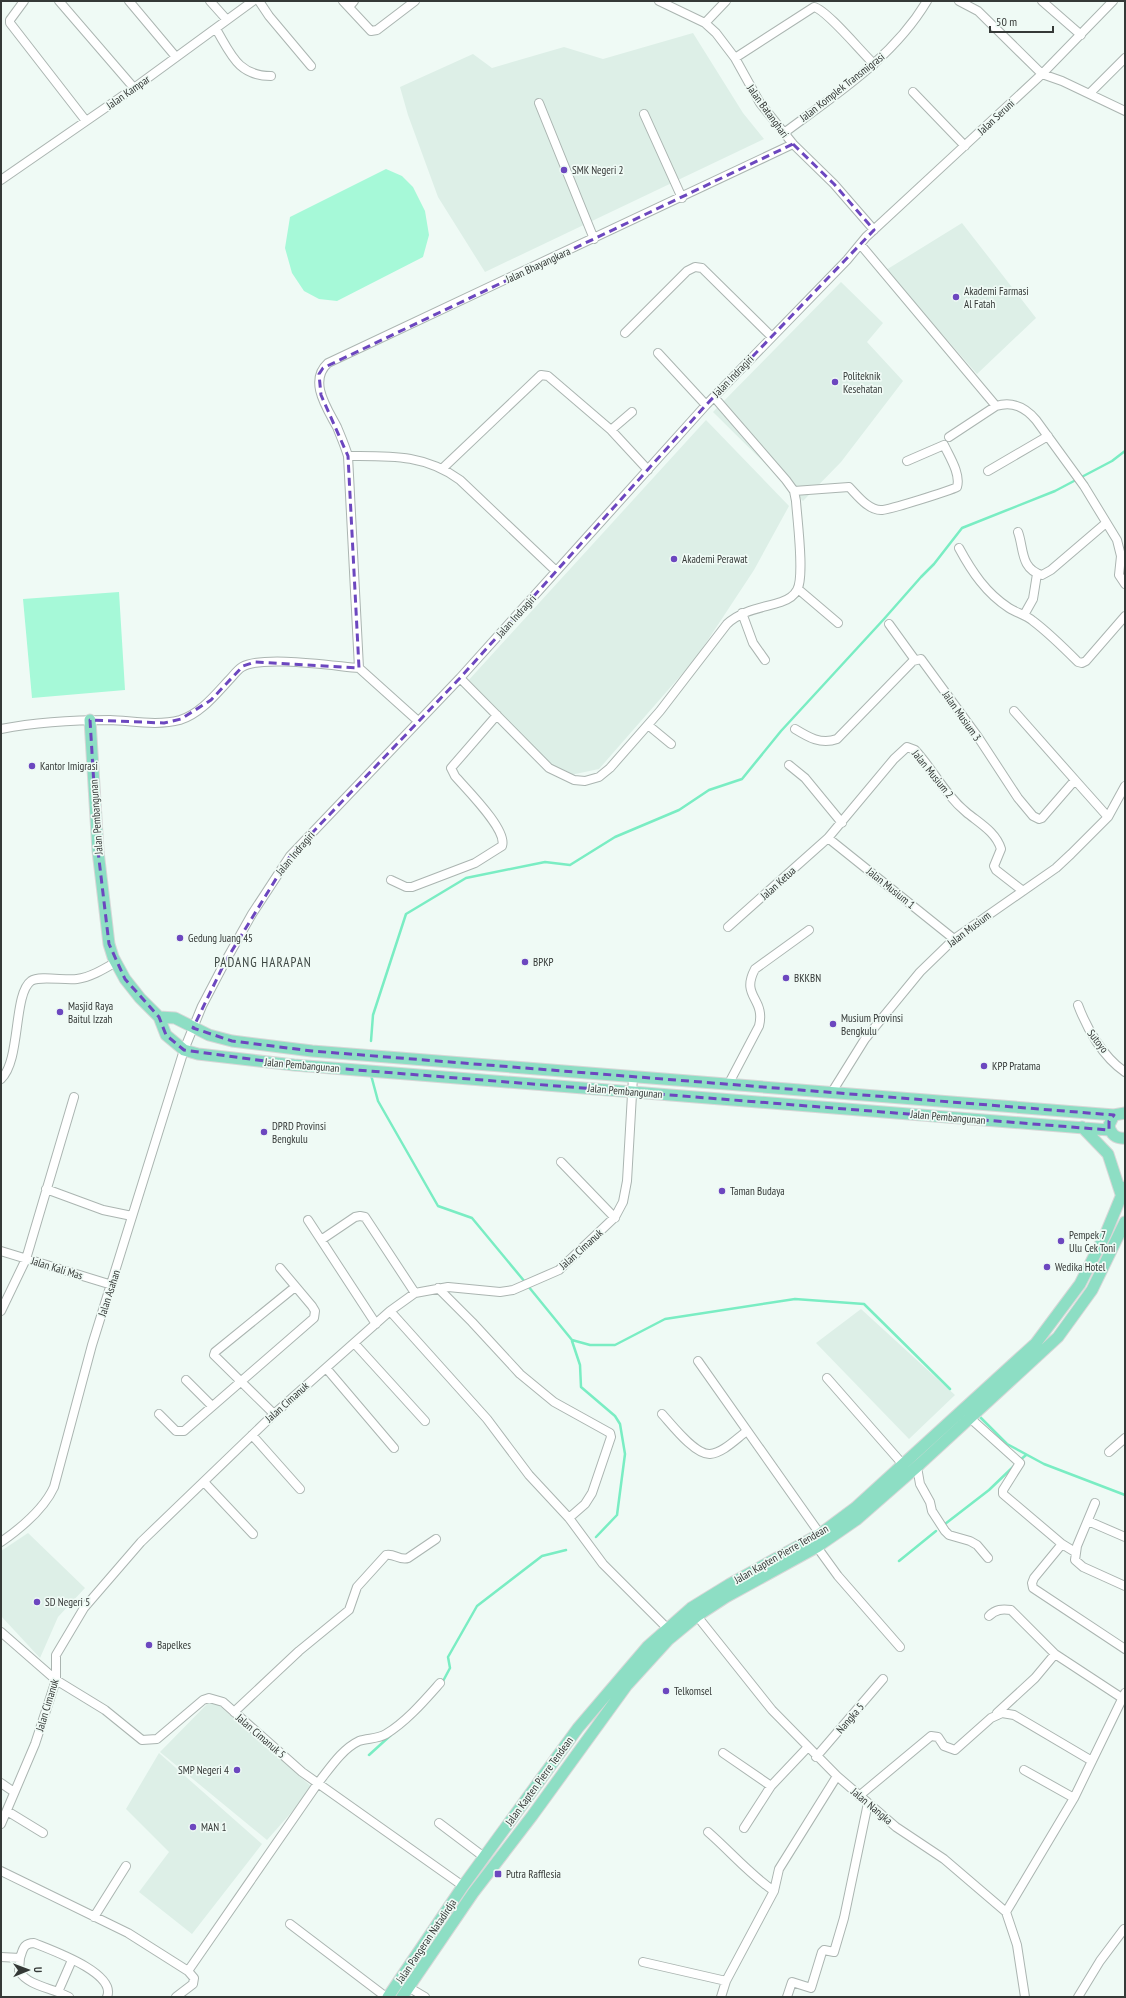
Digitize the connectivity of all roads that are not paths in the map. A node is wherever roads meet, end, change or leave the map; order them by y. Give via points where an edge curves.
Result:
1 (24, 1) edge
2 (59, 1) edge
3 (129, 1) edge
4 (210, 1) edge
5 (253, 1) edge
6 (259, 1) edge
7 (415, 1) edge
8 (659, 1) edge
9 (726, 1) edge
10 (927, 1) edge
11 (959, 1) edge
12 (1042, 1) edge
13 (1113, 1) edge
14 (349, 3) edge
15 (227, 20) junction
16 (705, 23) junction
17 (216, 29) junction
18 (1081, 35) junction
19 (176, 57) junction
20 (735, 58) junction
21 (1125, 58) edge
22 (874, 64) junction
23 (311, 66) dead end
24 (1042, 74) junction
25 (271, 76) dead end
26 (134, 88) junction
27 (913, 92) dead end
28 (1090, 93) junction
29 (539, 103) dead end
30 (1125, 111) edge
31 (644, 114) dead end
32 (86, 121) junction
33 (784, 133) junction
34 (793, 144) junction
35 (965, 146) junction
36 (1, 180) edge
37 (682, 198) junction
38 (874, 230) junction
39 (594, 239) junction
40 (860, 244) junction
41 (625, 332) dead end
42 (772, 337) junction
43 (658, 353) dead end
44 (714, 396) junction
45 (706, 405) junction
46 (996, 406) junction
47 (632, 412) dead end
48 (611, 430) junction
49 (1048, 436) junction
50 (949, 437) dead end
51 (348, 456) junction
52 (907, 460) dead end
53 (443, 468) junction
54 (648, 470) junction
55 (988, 471) dead end
56 (794, 491) junction
57 (1106, 523) junction
58 (1018, 532) dead end
59 (959, 548) dead end
60 (556, 571) junction
61 (1037, 574) junction
62 (1125, 584) edge
63 (798, 589) junction
64 (742, 613) junction
65 (1024, 614) junction
66 (1125, 616) edge
67 (838, 623) dead end
68 (889, 624) dead end
69 (765, 660) dead end
70 (915, 660) junction
71 (359, 668) junction
72 (460, 678) junction
73 (1014, 711) dead end
74 (497, 715) junction
75 (90, 720) junction
76 (418, 721) junction
77 (648, 725) junction
78 (1, 729) edge
79 (795, 729) dead end
80 (671, 744) dead end
81 (788, 765) dead end
82 (1075, 780) junction
83 (1125, 786) edge
84 (1108, 817) junction
85 (842, 823) junction
86 (828, 838) junction
87 (391, 880) dead end
88 (1022, 891) junction
89 (728, 927) dead end
90 (809, 930) dead end
91 (954, 938) junction
92 (116, 962) junction
93 (1078, 1005) dead end
94 (158, 1017) junction
95 (193, 1028) junction
96 (184, 1050) junction
97 (434, 1062) junction
98 (1125, 1072) edge
99 (434, 1075) junction
100 (633, 1077) junction
101 (1, 1079) edge
102 (728, 1085) junction
103 (632, 1091) junction
104 (832, 1092) junction
105 (74, 1097) dead end
106 (825, 1107) junction
107 (1121, 1111) edge
108 (1082, 1127) junction
109 (1110, 1130) junction
110 (1125, 1138) edge
111 (561, 1162) dead end
112 (46, 1189) junction
113 (1123, 1190) edge
114 (132, 1216) junction
115 (615, 1218) junction
116 (308, 1220) dead end
117 (1125, 1222) edge
118 (321, 1240) junction
119 (1, 1251) edge
120 (26, 1259) junction
121 (280, 1268) dead end
122 (112, 1285) junction
123 (295, 1287) junction
124 (438, 1288) junction
125 (415, 1293) junction
126 (1, 1311) edge
127 (390, 1311) junction
128 (376, 1324) junction
129 (355, 1344) junction
130 (698, 1361) dead end
131 (326, 1368) junction
132 (827, 1378) dead end
133 (186, 1380) dead end
134 (240, 1382) junction
135 (212, 1406) junction
136 (159, 1414) dead end
137 (274, 1414) junction
138 (662, 1414) dead end
139 (970, 1418) junction
140 (425, 1422) dead end
141 (748, 1431) junction
142 (252, 1435) junction
143 (1125, 1438) edge
144 (394, 1448) dead end
145 (1109, 1452) dead end
146 (910, 1468) junction
147 (204, 1482) junction
148 (300, 1489) dead end
149 (1095, 1503) dead end
150 (569, 1518) junction
151 (1088, 1521) junction
152 (253, 1534) dead end
153 (820, 1534) junction
154 (1125, 1537) edge
155 (436, 1539) dead end
156 (2, 1540) edge
157 (1062, 1544) junction
158 (817, 1547) junction
159 (1075, 1552) junction
160 (988, 1558) dead end
161 (1125, 1586) edge
162 (697, 1616) junction
163 (989, 1616) dead end
164 (667, 1628) junction
165 (1, 1632) edge
166 (900, 1647) dead end
167 (1125, 1649) edge
168 (1055, 1654) junction
169 (883, 1679) dead end
170 (56, 1680) junction
171 (440, 1683) dead end
172 (1123, 1696) edge
173 (234, 1712) junction
174 (997, 1714) junction
175 (807, 1748) junction
176 (723, 1753) dead end
177 (816, 1757) junction
178 (1092, 1761) junction
179 (1024, 1770) dead end
180 (837, 1776) junction
181 (318, 1783) junction
182 (1, 1784) edge
183 (771, 1786) junction
184 (536, 1787) junction
185 (14, 1792) junction
186 (547, 1795) junction
187 (859, 1796) junction
188 (1074, 1798) junction
189 (868, 1802) junction
190 (7, 1811) junction
191 (439, 1823) dead end
192 (1, 1824) edge
193 (744, 1828) dead end
194 (708, 1832) dead end
195 (43, 1833) dead end
196 (484, 1857) junction
197 (126, 1866) dead end
198 (1, 1871) edge
199 (464, 1886) junction
200 (774, 1891) junction
201 (473, 1893) joint
202 (1006, 1912) junction
203 (94, 1917) junction
204 (290, 1924) dead end
205 (1124, 1929) dead end
206 (1, 1957) edge
207 (20, 1958) junction
208 (72, 1960) junction
209 (643, 1962) dead end
210 (188, 1971) junction
211 (726, 1981) junction
212 (408, 1987) junction
213 (58, 1992) junction
214 (69, 1997) edge
215 (107, 1997) edge
216 (176, 1997) edge
217 (387, 1997) edge
218 (402, 1997) edge
219 (425, 1997) edge
220 (721, 1997) edge
221 (787, 1997) edge
222 (1025, 1997) edge
223 (1078, 1997) edge

1 - 32 street via 12,16 10,23
2 - 26 street
3 - 19 street
4 - 15 street
5 - 15 street, Jalan Kampar
6 - 23 street
7 - 14 street via 377,30 371,31
8 - 16 street, Jalan Batanghari
9 - 16 street
10 - 22 street, Jalan Komplek Transmigrasi via 905,33
11 - 24 street via 978,11
12 - 18 street
13 - 18 street, Jalan Seruni
15 - 17 street, Jalan Kampar
16 - 20 street, Jalan Batanghari
17 - 19 street, Jalan Kampar
17 - 25 street via 243,69 258,76
18 - 24 street, Jalan Seruni
19 - 26 street, Jalan Kampar
20 - 22 street via 814,7 829,17
20 - 33 street, Jalan Batanghari via 760,103
21 - 28 street
22 - 33 street, Jalan Komplek Transmigrasi
24 - 28 street
24 - 35 street, Jalan Seruni
26 - 32 street, Jalan Kampar
27 - 35 street
28 - 30 street
29 - 39 street
31 - 37 street
32 - 36 street, Jalan Kampar
33 - 34 street, Jalan Batanghari
34 - 37 street, Jalan Bhayangkara
34 - 38 street, Jalan Batanghari via 834,184
35 - 38 street, Jalan Seruni
37 - 39 street, Jalan Bhayangkara
38 - 40 street, Jalan Indragiri
39 - 51 street, Jalan Bhayangkara via 328,363 319,374 319,384
40 - 42 street, Jalan Indragiri
40 - 46 street
41 - 42 street via 694,267 702,268
42 - 44 street, Jalan Indragiri
43 - 45 street
44 - 45 street, Jalan Indragiri
44 - 56 street
45 - 54 street, Jalan Indragiri
46 - 49 street via 1017,405 1029,411
46 - 50 street
47 - 48 street
48 - 53 street via 548,376 541,376
48 - 54 street
49 - 55 street
49 - 57 street via 1084,486
51 - 53 street via 416,458
51 - 71 street
52 - 56 street via 944,445 959,482 957,486 942,493 881,510 868,505 849,487
53 - 60 street via 460,480
54 - 60 street, Jalan Indragiri
56 - 63 street via 800,569
57 - 61 street via 1051,570 1042,575
57 - 62 street via 1120,548 1119,576
58 - 61 street via 1023,557
59 - 65 street via 978,580 988,591 1011,609
60 - 72 street, Jalan Indragiri
61 - 65 street via 1033,599
63 - 64 street via 782,602
63 - 67 street
64 - 69 street via 753,643
64 - 77 street via 727,624
65 - 66 street via 1082,663
68 - 70 street
70 - 79 street via 837,739 822,741 808,737
70 - 82 street, Jalan Musium 3 via 921,659 924,662 1033,816 1042,818
71 - 75 street via 255,662 243,666 211,700 181,719 164,723
71 - 76 street
72 - 74 street
72 - 76 street, Jalan Indragiri
73 - 82 street
74 - 77 street via 549,768 574,780 585,781 599,777 610,768
74 - 87 street via 451,768 492,819 503,838 502,846 475,863 412,888
75 - 78 street via 20,725
75 - 92 main road, Jalan Pembangunan via 103,902 109,944
76 - 95 street, Jalan Indragiri via 290,856 252,914
77 - 80 street
81 - 85 street via 805,778
82 - 84 street
83 - 84 street, Jalan Musium
84 - 88 street, Jalan Musium via 1056,868
85 - 86 street, Jalan Musium 2
85 - 88 street, Jalan Musium 2 via 901,751 907,747 911,748 964,811 983,825 998,842 1001,849 994,866
86 - 89 street, Jalan Ketua
86 - 91 street, Jalan Musium 1
88 - 91 street, Jalan Musium
90 - 102 street via 755,969 750,978 750,990 761,1012 761,1019
91 - 104 street, Jalan Musium via 900,994 865,1039
92 - 94 main road, Jalan Pembangunan via 140,998
92 - 101 street via 92,976 79,979 31,981 23,998 10,1062 5,1076
93 - 98 street, Sutoyo via 1091,1035
94 - 95 main road, Jalan Pembangunan via 175,1018
94 - 96 main road, Jalan Pembangunan via 166,1035
95 - 96 street, Jalan Asahan
95 - 97 main road, Jalan Pembangunan via 209,1035 247,1043
96 - 99 main road, Jalan Pembangunan via 198,1054 294,1065
96 - 114 street, Jalan Asahan
97 - 99 main road
97 - 100 main road, Jalan Pembangunan
99 - 103 main road, Jalan Pembangunan
100 - 102 main road, Jalan Pembangunan
100 - 103 street, Jalan Cimanuk
102 - 104 main road, Jalan Pembangunan
103 - 106 main road, Jalan Pembangunan
103 - 115 street, Jalan Cimanuk via 627,1181 623,1202
104 - 106 main road
104 - 107 main road, Jalan Pembangunan
105 - 112 street
106 - 108 main road, Jalan Pembangunan
107 - 109 main road via 1109,1121
108 - 109 main road, Jalan Pembangunan
108 - 113 main road via 1108,1154
109 - 110 main road via 1116,1137
111 - 115 street
112 - 114 street via 103,1210
112 - 120 street
113 - 146 main road, Jalan Kapten Pierre Tendean via 1106,1233 1080,1284 1049,1328
114 - 122 street, Jalan Asahan
115 - 124 street, Jalan Cimanuk via 567,1264 549,1276 514,1290 500,1292
116 - 118 street
117 - 139 main road, Jalan Kapten Pierre Tendean via 1092,1290 1069,1324
118 - 125 street via 355,1217 365,1217
118 - 128 street
119 - 120 street, Jalan Kali Mas
120 - 122 street, Jalan Kali Mas
120 - 126 street
121 - 123 street
122 - 156 street, Jalan Asahan via 90,1351 54,1487 40,1508
123 - 134 street via 315,1311 314,1318
123 - 134 street via 216,1350 214,1355
124 - 125 street, Jalan Cimanuk
124 - 150 street via 520,1374 554,1402 610,1433 611,1437 592,1493 585,1504
125 - 127 street, Jalan Cimanuk
127 - 128 street, Jalan Cimanuk
127 - 150 street via 487,1419 529,1475
128 - 129 street, Jalan Cimanuk
129 - 131 street, Jalan Cimanuk
129 - 140 street
130 - 141 street
131 - 137 street, Jalan Cimanuk
131 - 144 street
132 - 146 street
133 - 135 street
134 - 135 street
134 - 137 street
135 - 136 street via 181,1432 174,1429
137 - 142 street, Jalan Cimanuk
138 - 141 street via 692,1445 708,1454 716,1452
139 - 146 main road, Jalan Kapten Pierre Tendean
139 - 157 street via 1020,1462 1002,1494
141 - 153 street
142 - 147 street, Jalan Cimanuk
142 - 148 street
143 - 145 street
146 - 153 main road, Jalan Kapten Pierre Tendean
146 - 158 main road, Jalan Kapten Pierre Tendean via 856,1520
146 - 160 street via 945,1531 949,1535 977,1545
147 - 152 street
147 - 170 street, Jalan Cimanuk via 141,1542 84,1608 56,1655
149 - 151 street
150 - 164 street via 603,1564
151 - 154 street
151 - 159 street
153 - 164 main road, Jalan Kapten Pierre Tendean via 691,1608
155 - 173 street via 404,1560 386,1555 357,1587 349,1610 299,1651
157 - 159 street
157 - 167 street via 1034,1578 1033,1588
158 - 162 main road, Jalan Kapten Pierre Tendean via 726,1597
158 - 166 street via 838,1576
159 - 161 street via 1075,1560 1083,1567
162 - 175 street, Jalan Nangka via 763,1700
162 - 186 main road, Jalan Kapten Pierre Tendean via 668,1640 627,1685
163 - 168 street via 994,1611 1011,1610
164 - 184 main road, Jalan Kapten Pierre Tendean via 625,1671 582,1722
165 - 170 street
168 - 172 street
168 - 174 street via 1035,1678
169 - 177 street, Nangka 5
170 - 173 street, Jalan Cimanuk 5 via 104,1710 142,1740 157,1739 203,1700 209,1698 223,1702
170 - 185 street, Jalan Cimanuk
171 - 181 street via 417,1708 386,1734 360,1741 350,1747
172 - 178 street
173 - 181 street, Jalan Cimanuk 5
174 - 178 street via 1007,1712 1014,1715
174 - 187 street via 955,1750 944,1746 938,1737 931,1736
175 - 177 street, Jalan Nangka
175 - 183 street
176 - 183 street
177 - 180 street, Jalan Nangka
178 - 188 street
179 - 188 street
180 - 187 street, Jalan Nangka
180 - 200 street via 778,1869
181 - 199 street, Jalan Cimanuk 5
181 - 210 street
182 - 185 street
183 - 193 street
184 - 186 main road
184 - 196 main road, Jalan Kapten Pierre Tendean
185 - 190 street, Jalan Cimanuk
186 - 201 main road, Jalan Kapten Pierre Tendean
187 - 189 street, Jalan Nangka
188 - 202 street
189 - 202 street, Jalan Nangka via 896,1827 944,1859
189 - 221 street via 844,1918 834,1952 822,1952 811,1988 792,1982
190 - 192 street, Jalan Cimanuk
190 - 195 street
191 - 196 street
194 - 200 street via 758,1880
196 - 199 main road, Jalan Kapten Pierre Tendean
197 - 203 street
198 - 203 street
199 - 217 main road, Jalan Pangeran Natadirdja
200 - 211 street
201 - 212 main road, Jalan Pangeran Natadirdja
202 - 222 street via 1017,1945
203 - 210 street via 128,1933
204 - 217 street
205 - 223 street via 1100,1960
206 - 207 street
207 - 208 street via 24,1946 34,1943
207 - 213 street via 19,1971 22,1975 34,1984
208 - 213 street
208 - 215 street via 102,1978 109,1988
209 - 211 street
210 - 216 street via 194,1978 193,1984
211 - 220 street
212 - 218 main road, Jalan Pangeran Natadirdja
212 - 219 street
213 - 214 street

